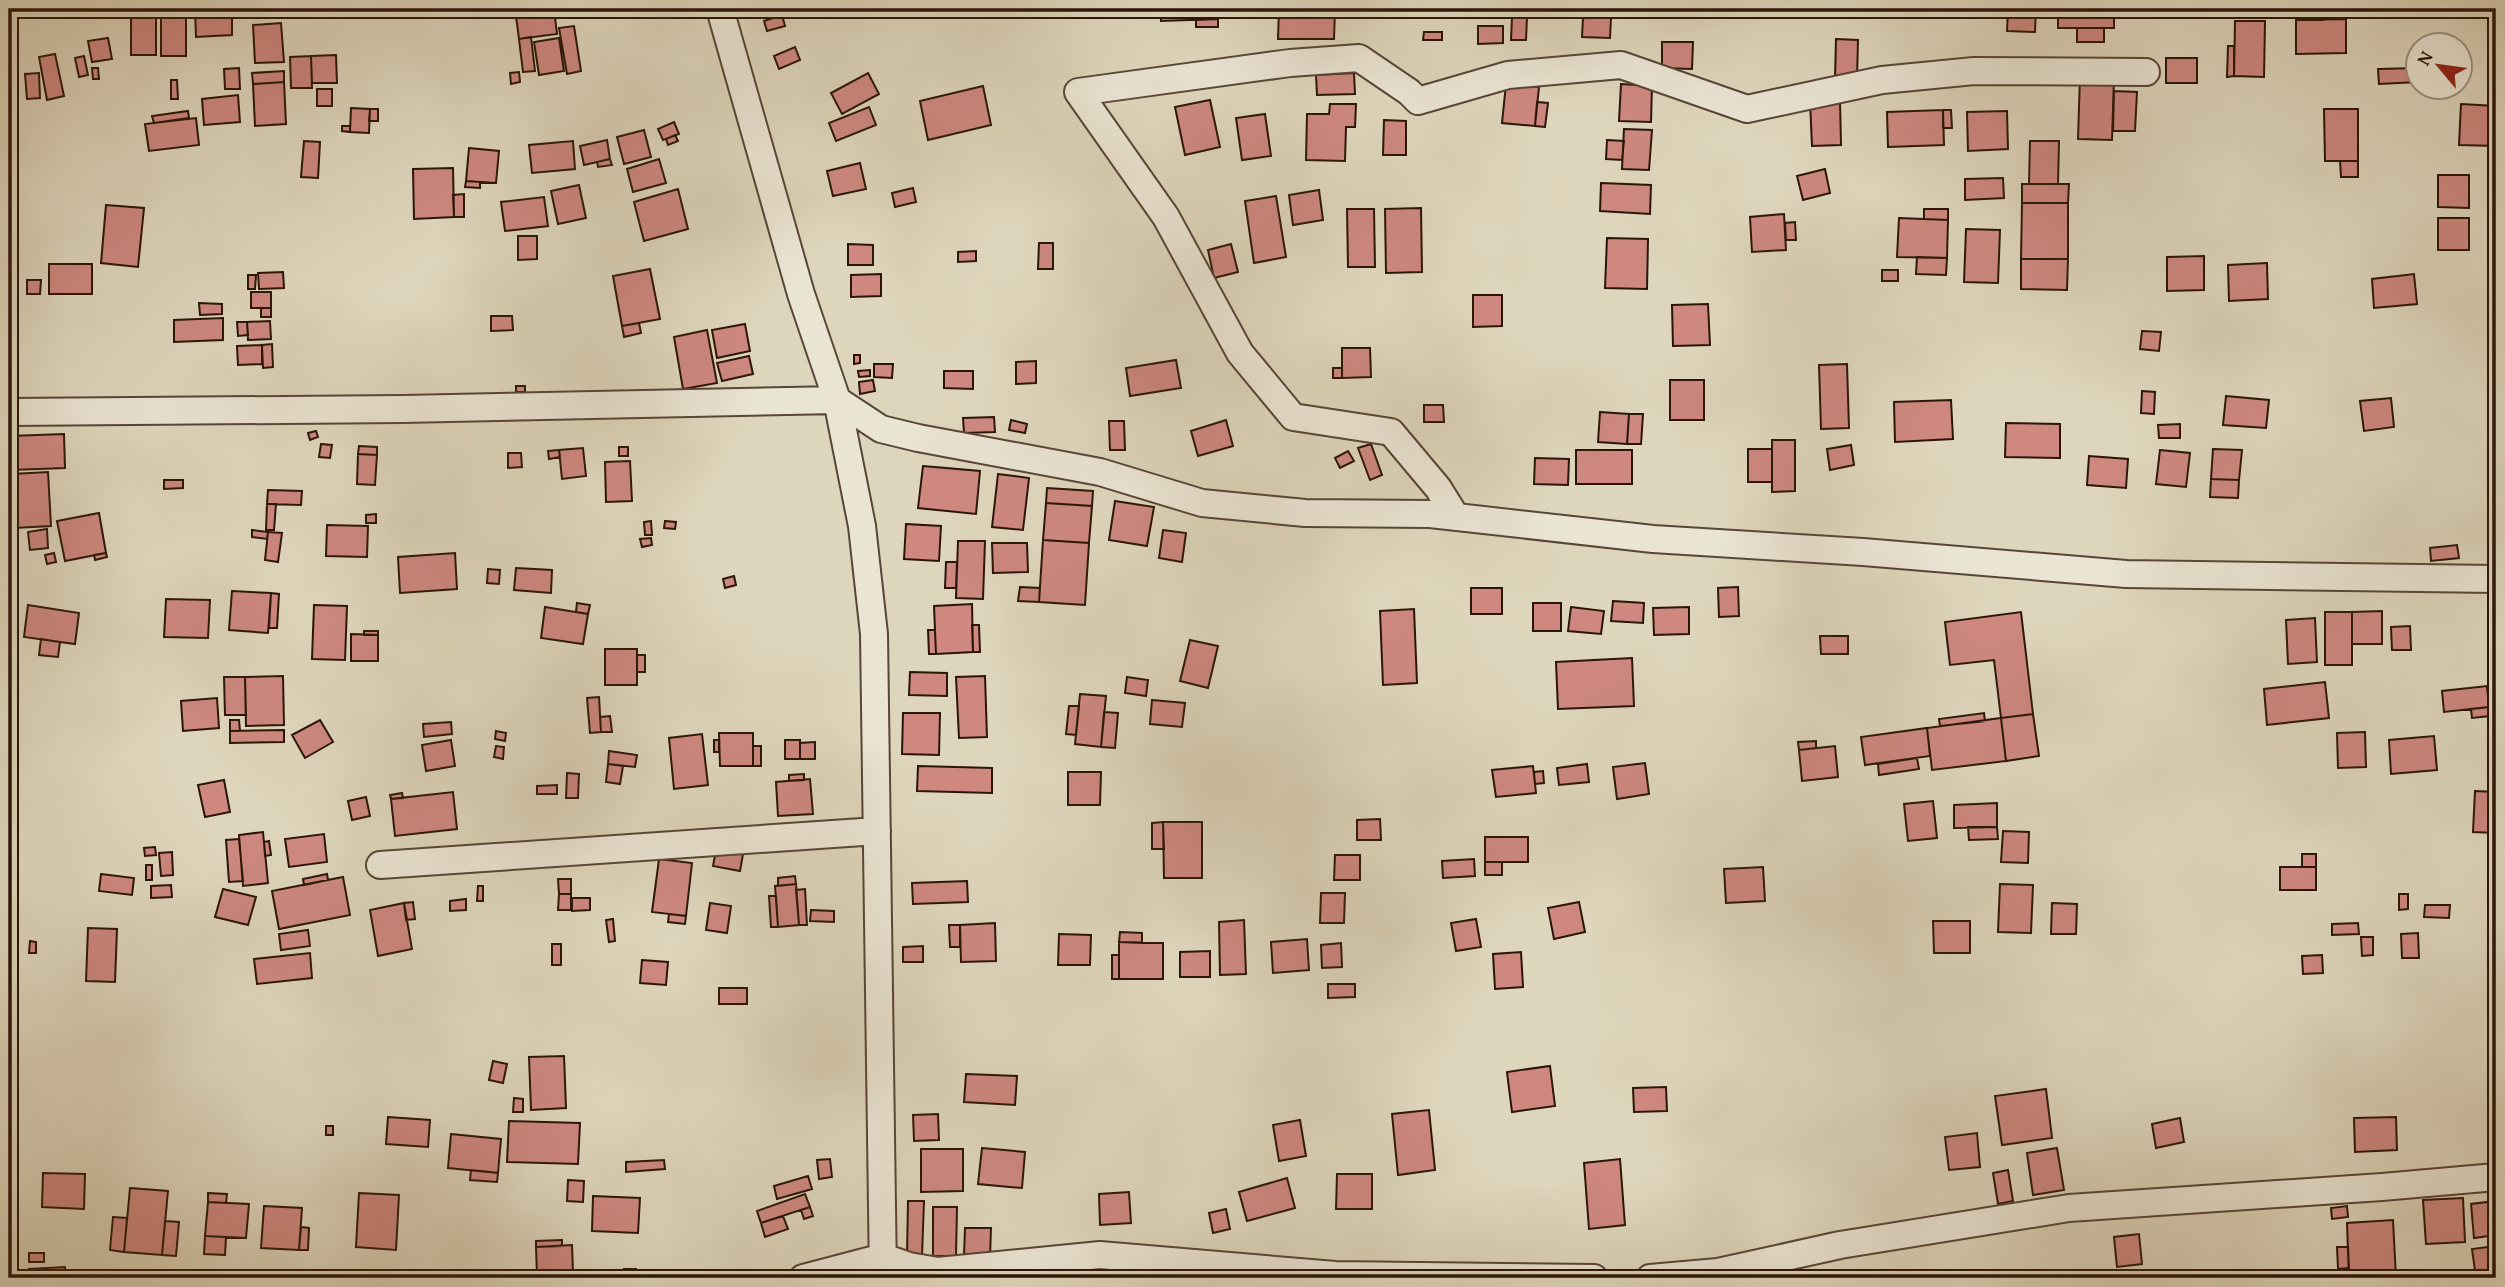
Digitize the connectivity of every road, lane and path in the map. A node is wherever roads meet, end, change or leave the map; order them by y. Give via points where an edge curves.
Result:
1 (720, 9) edge
2 (2146, 72) dead end
3 (836, 400) junction
4 (9, 412) edge
5 (1456, 517) junction
6 (2496, 579) edge
7 (877, 831) junction
8 (380, 864) dead end
9 (2496, 1177) edge
10 (883, 1268) edge
11 (803, 1278) edge
12 (1594, 1278) edge
13 (1650, 1278) edge

1 - 3 street
2 - 5 street via 1974,71 1882,80 1747,109 1621,65 1508,75 1418,101 1359,58 1078,92 1166,217 1240,353 1293,417 1391,432
3 - 4 street
3 - 5 street via 881,429 1100,472 1202,503 1305,513
3 - 7 street via 862,526 874,634
5 - 6 street via 1653,539 2126,574
7 - 8 street
7 - 10 street
9 - 13 street via 2069,1208 1840,1245 1718,1272
10 - 11 street
10 - 12 street via 909,1266 938,1272 1100,1255 1335,1275

